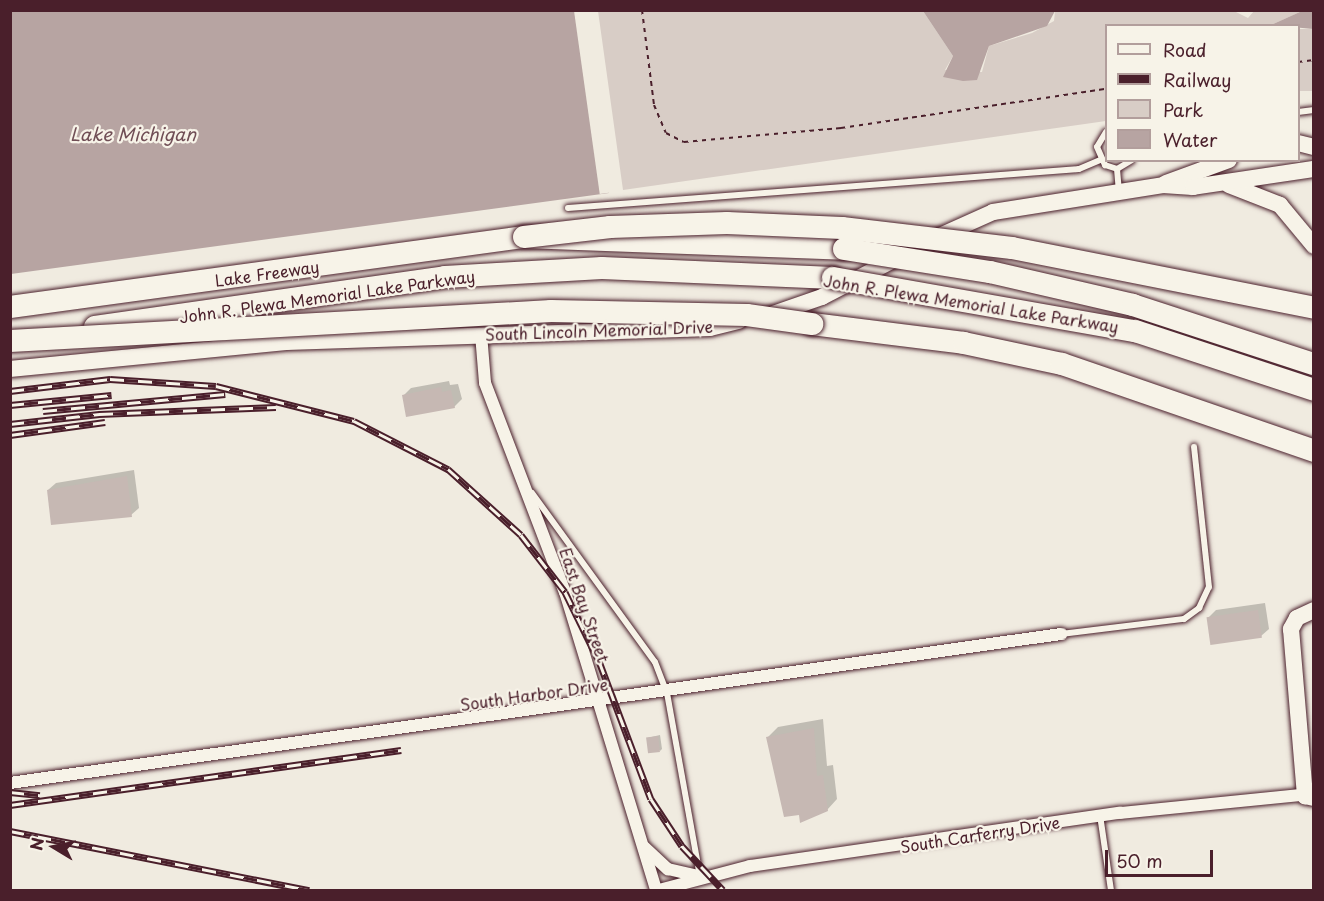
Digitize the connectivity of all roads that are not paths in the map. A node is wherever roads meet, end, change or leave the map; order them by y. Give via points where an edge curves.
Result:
1 (1105, 135) edge
2 (1100, 160) junction
3 (1129, 162) edge
4 (1224, 162) edge
5 (1117, 169) junction
6 (1314, 169) edge
7 (1219, 183) junction
8 (1163, 185) junction
9 (1119, 192) junction
10 (568, 208) dead end
11 (524, 237) junction
12 (1314, 246) edge
13 (10, 307) edge
14 (1314, 308) edge
15 (481, 334) junction
16 (10, 340) edge
17 (1314, 364) edge
18 (10, 369) edge
19 (1314, 390) edge
20 (1194, 447) dead end
21 (1314, 451) edge
22 (517, 471) junction
23 (1314, 610) edge
24 (1061, 634) joint
25 (667, 693) junction
26 (600, 701) junction
27 (1298, 741) junction
28 (1314, 763) edge
29 (10, 783) edge
30 (1311, 796) edge
31 (1100, 815) junction
32 (642, 845) junction
33 (700, 876) junction
34 (657, 891) edge
35 (1111, 891) edge

1 - 2 lane via 1097,147
2 - 5 lane
2 - 10 lane via 1079,169
3 - 5 lane
4 - 8 street, South Lincoln Memorial Drive
5 - 9 lane
6 - 7 street, South Lincoln Memorial Drive
7 - 8 street, South Lincoln Memorial Drive
7 - 12 street via 1256,191 1280,205
8 - 9 street, South Lincoln Memorial Drive
9 - 15 street, South Lincoln Memorial Drive via 993,212 790,311 710,328
11 - 13 highway, Lake Freeway
11 - 14 highway, bridge via 610,227 715,224 842,228 1012,248
11 - 17 highway, John R. Plewa Memorial Lake Parkway, bridge via 844,249 990,272 1133,305
15 - 18 street, South Lincoln Memorial Drive via 286,342
15 - 22 street, East Bay Street via 485,383
16 - 19 highway, John R. Plewa Memorial Lake Parkway, bridge via 445,277 602,268 833,278 1135,330
16 - 21 highway, bridge via 551,311 747,315 964,343 1062,364
20 - 24 lane via 1209,587 1199,608 1184,619
22 - 25 lane via 642,641
22 - 26 street, East Bay Street via 565,592
23 - 27 street via 1297,618 1291,628
24 - 25 street, South Harbor Drive
25 - 26 street, South Harbor Drive
25 - 33 lane
26 - 29 street, South Harbor Drive
26 - 32 street, East Bay Street
27 - 28 street
27 - 30 street
30 - 31 street, South Carferry Drive
31 - 33 street, South Carferry Drive
31 - 35 lane
32 - 33 street via 668,869
32 - 34 street, East Bay Street
33 - 34 street, South Carferry Drive

